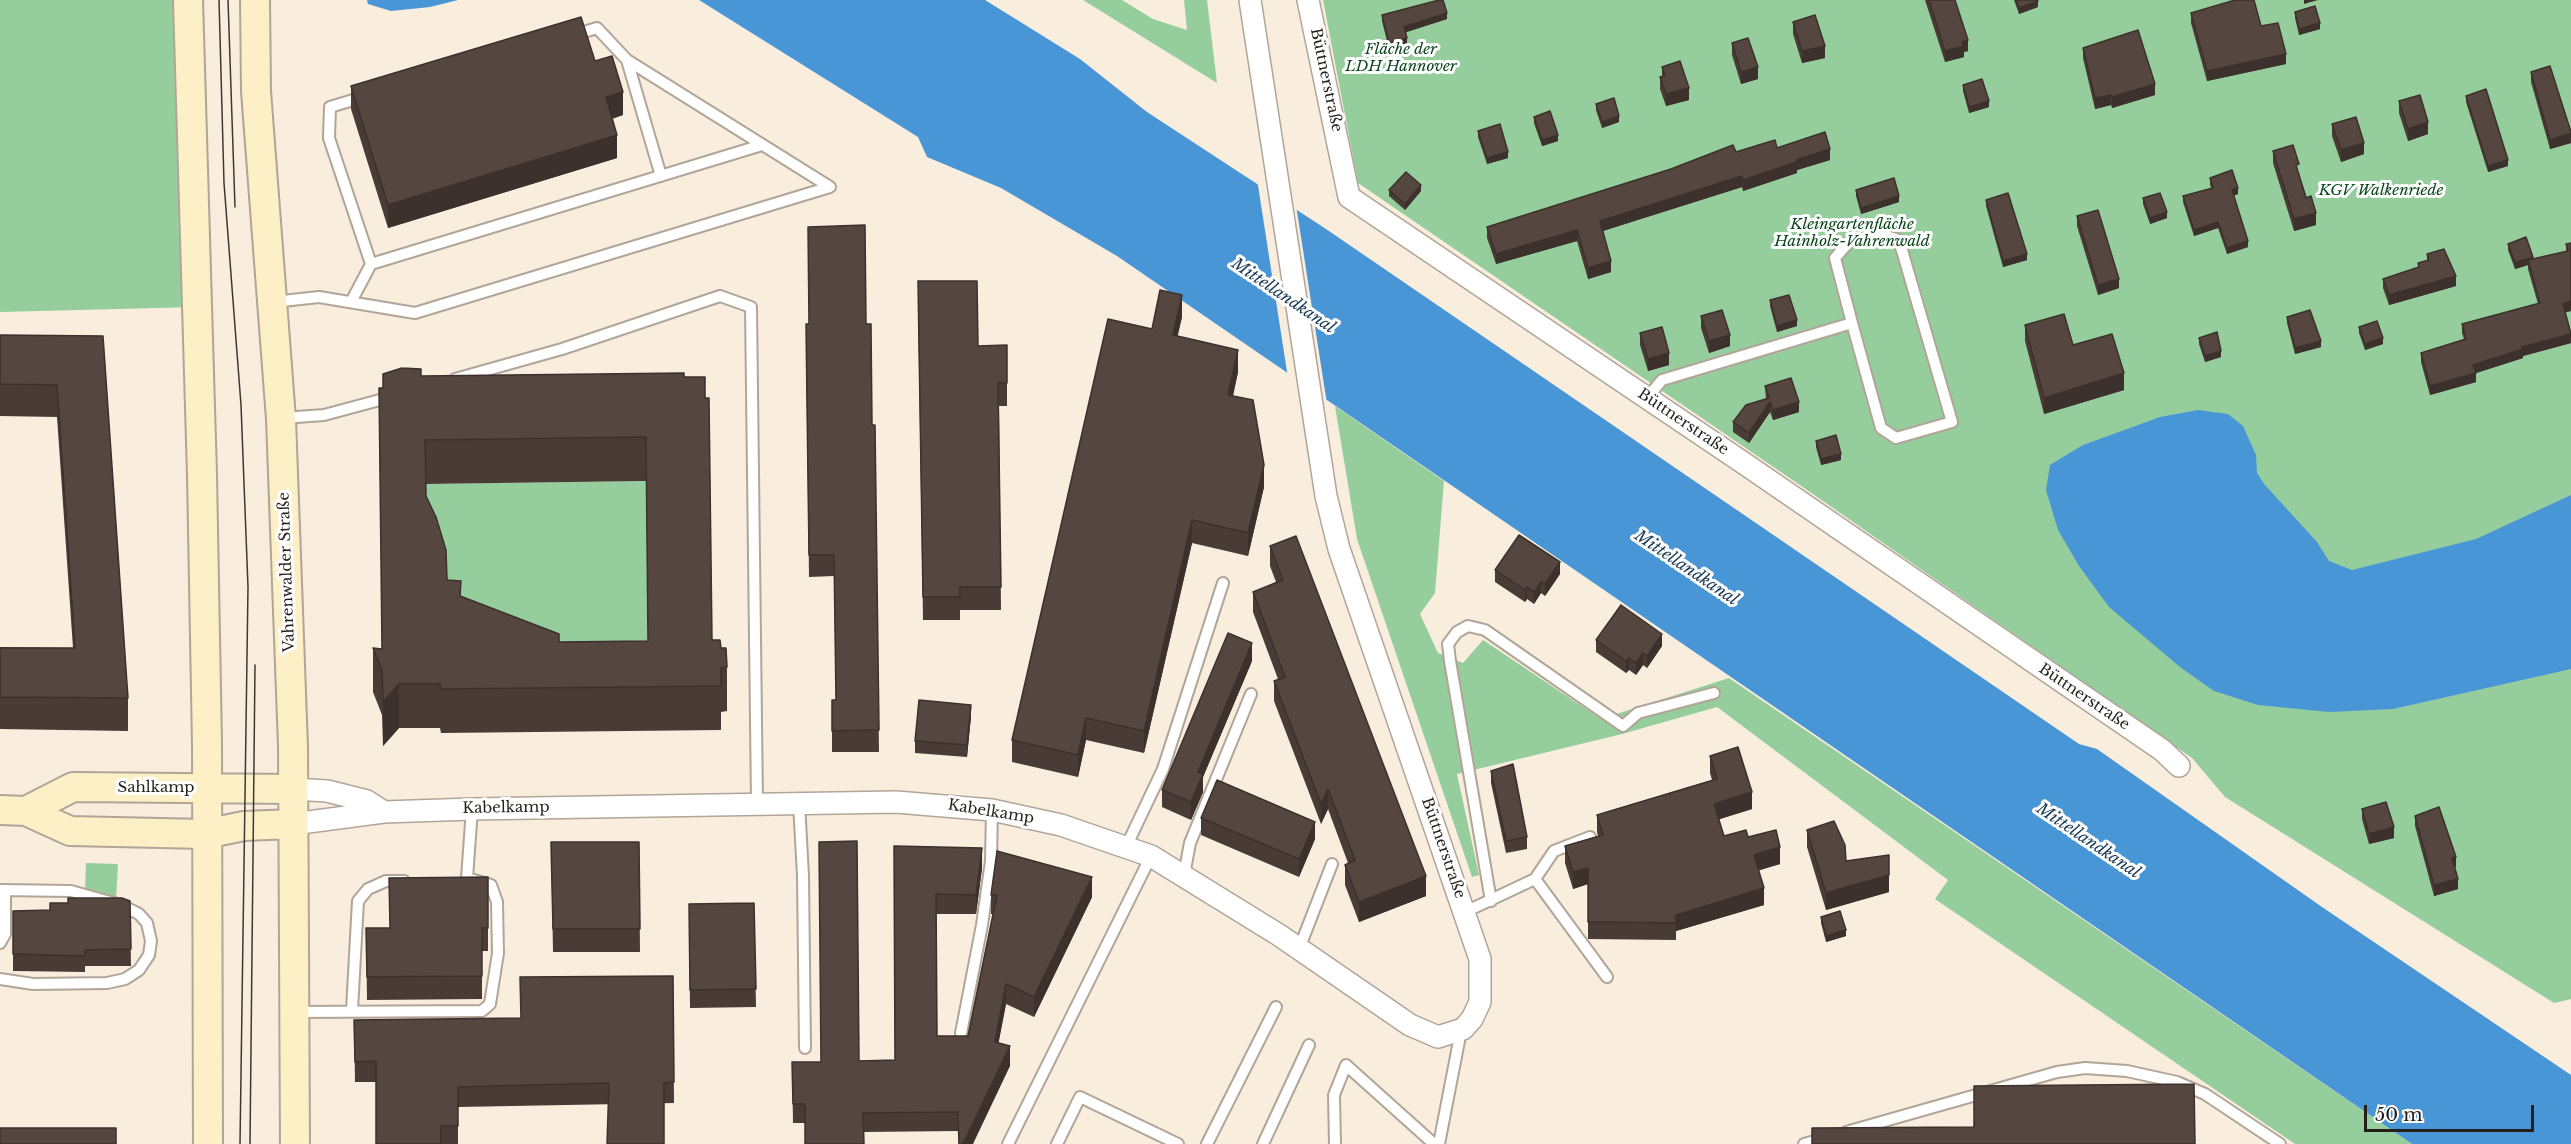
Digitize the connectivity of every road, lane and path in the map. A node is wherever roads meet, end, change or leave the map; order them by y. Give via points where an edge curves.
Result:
1 (188, 0) edge
2 (255, 0) edge
3 (1250, 0) edge
4 (1308, 0) edge
5 (563, 38) edge
6 (627, 60) junction
7 (374, 94) edge
8 (762, 145) junction
9 (661, 176) junction
10 (371, 264) junction
11 (272, 302) junction
12 (351, 302) junction
13 (1852, 323) junction
14 (449, 381) edge
15 (403, 393) edge
16 (1647, 398) junction
17 (281, 419) junction
18 (1223, 583) dead end
19 (1714, 693) dead end
20 (1251, 694) dead end
21 (2179, 766) dead end
22 (207, 788) junction
23 (293, 789) junction
24 (757, 803) junction
25 (800, 803) junction
26 (472, 809) junction
27 (992, 810) junction
28 (13, 811) edge
29 (384, 812) junction
30 (293, 824) junction
31 (206, 834) junction
32 (1590, 837) edge
33 (1126, 847) junction
34 (1151, 856) junction
35 (1332, 864) dead end
36 (1184, 875) junction
37 (455, 878) edge
38 (467, 878) junction
39 (1535, 879) junction
40 (421, 880) edge
41 (2, 890) edge
42 (1491, 901) junction
43 (1465, 912) junction
44 (0, 943) edge
45 (1299, 949) junction
46 (1606, 977) dead end
47 (0, 979) edge
48 (1276, 1007) dead end
49 (352, 1010) junction
50 (293, 1012) junction
51 (1456, 1031) junction
52 (960, 1033) edge
53 (1309, 1045) dead end
54 (805, 1048) dead end
55 (208, 1144) edge
56 (295, 1144) edge
57 (1008, 1144) edge
58 (1057, 1144) edge
59 (1178, 1144) edge
60 (1207, 1144) edge
61 (1263, 1144) edge
62 (1335, 1144) edge
63 (1436, 1144) edge
64 (1804, 1144) edge
65 (2280, 1144) edge

1 - 22 main road
2 - 11 main road, Vahrenwalder Straße via 256,91
3 - 43 street, Büttnerstraße via 1321,463 1339,549
4 - 16 street, Büttnerstraße via 1349,197
5 - 6 lane via 597,28
6 - 8 lane
6 - 9 lane
7 - 10 lane via 330,107 329,138
8 - 9 lane
8 - 12 lane via 830,187 415,313
9 - 10 lane
10 - 12 lane
11 - 12 lane via 319,297
11 - 17 main road, Vahrenwalder Straße
13 - 13 lane via 1881,428 1896,438 1952,422 1899,240 1880,234 1849,242 1835,258
13 - 16 lane via 1662,380
14 - 24 lane via 562,349 720,296 751,307
15 - 17 lane via 324,415
16 - 21 street, Büttnerstraße via 2162,750
17 - 23 main road, Vahrenwalder Straße
18 - 33 lane via 1163,770
19 - 42 lane, Büttnerstraße via 1638,713 1623,726 1485,630 1468,626 1458,632 1448,644 1450,661
20 - 36 lane via 1190,843
22 - 23 main road, Sahlkamp
22 - 28 main road, Sahlkamp via 72,787
22 - 31 main road
23 - 29 street, Kabelkamp via 327,791 367,801
23 - 30 main road, Vahrenwalder Straße
24 - 25 street, Kabelkamp
24 - 26 street, Kabelkamp
25 - 27 street, Kabelkamp via 896,802
25 - 54 lane
26 - 29 street, Kabelkamp
26 - 38 lane
27 - 33 street, Kabelkamp via 1061,825
27 - 52 lane via 992,861
28 - 31 main road, Sahlkamp via 70,831
29 - 30 street, Kabelkamp
30 - 31 main road, Sahlkamp via 244,826
30 - 50 main road, Vahrenwalder Straße
31 - 55 main road
32 - 39 lane via 1554,851
33 - 34 street, Kabelkamp
34 - 36 street, Kabelkamp
34 - 57 lane
35 - 45 lane
36 - 45 street, Kabelkamp
37 - 38 lane
38 - 49 lane via 491,885 496,902 498,953 490,1004 482,1011
39 - 42 lane
39 - 46 lane
40 - 49 lane via 386,881 368,889 358,901
41 - 44 lane via 5,934
41 - 47 lane via 71,891 121,906 139,914 147,923 151,941 149,955 139,970 125,979 33,984
42 - 43 lane
43 - 51 street, Büttnerstraße via 1480,959 1480,1002 1472,1019
45 - 51 street, Kabelkamp via 1410,1025 1438,1037
48 - 60 lane
49 - 50 lane
50 - 56 main road, Vahrenwalder Straße
51 - 63 lane via 1459,1041
53 - 61 lane
58 - 59 lane via 1080,1097
62 - 63 lane via 1334,1095 1346,1065
64 - 65 lane via 2012,1084 2085,1068 2127,1071 2177,1082 2205,1094

